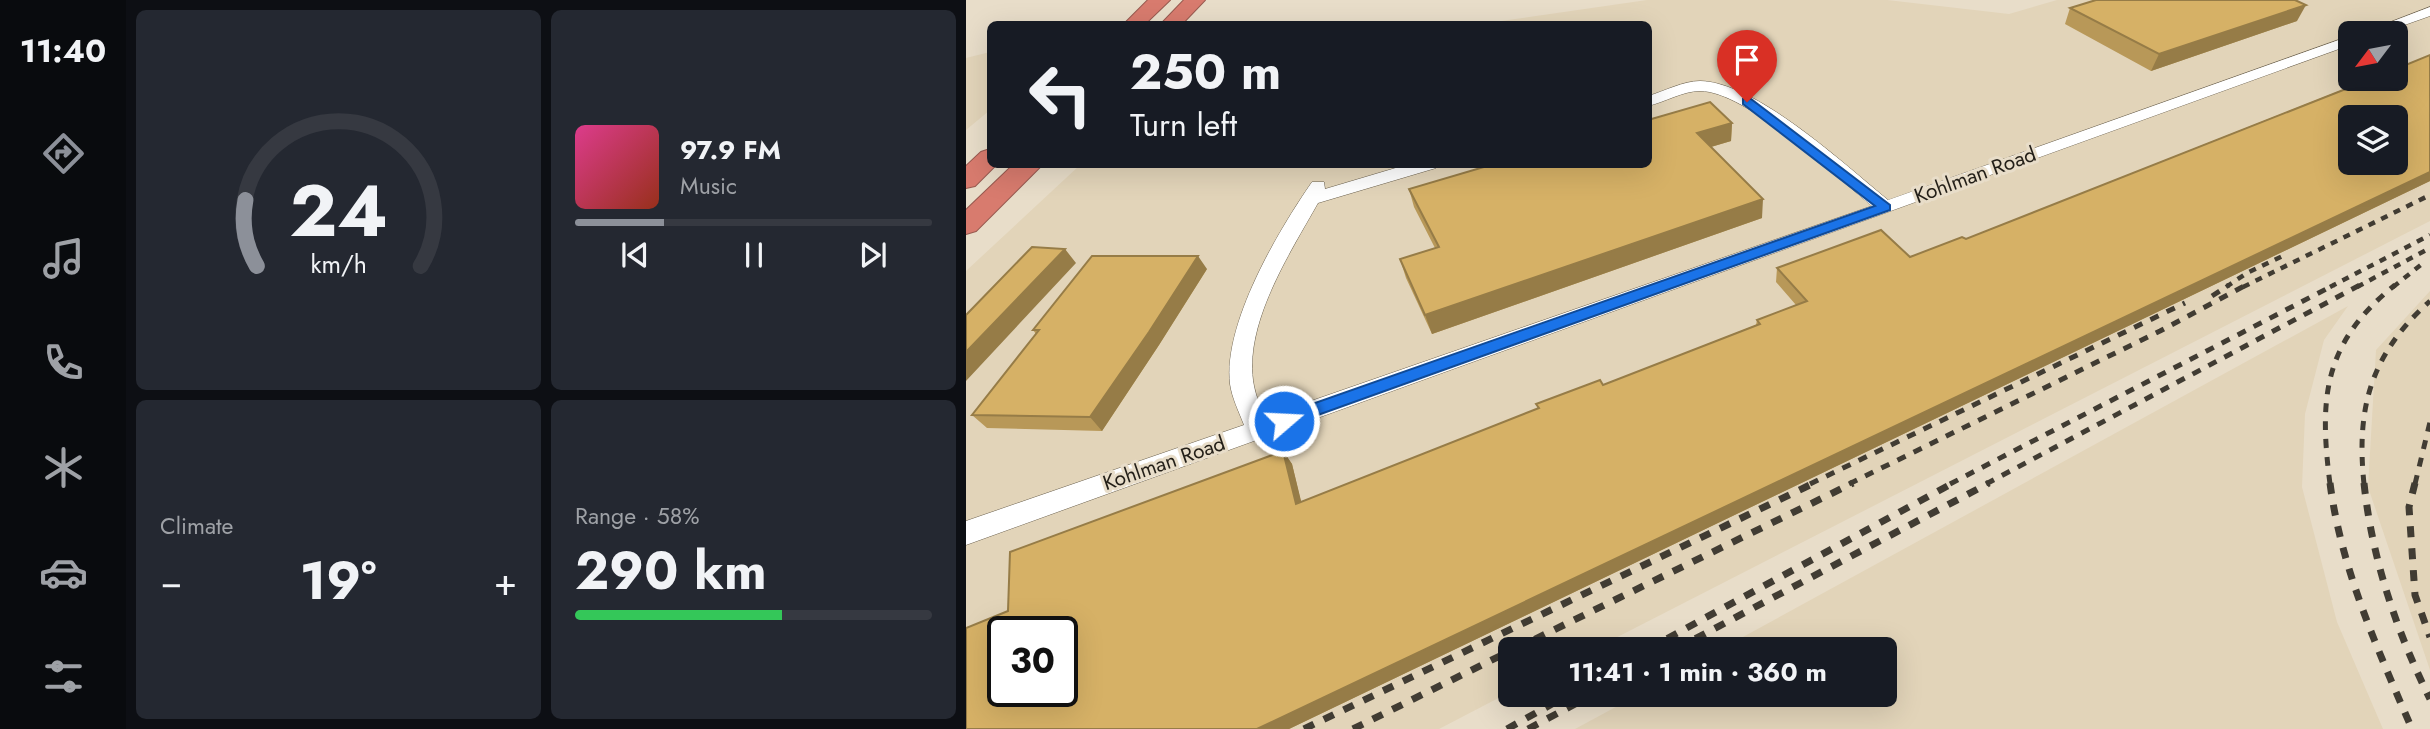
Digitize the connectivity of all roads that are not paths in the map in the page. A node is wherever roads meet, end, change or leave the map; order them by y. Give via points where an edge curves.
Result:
1 (1160, 0) edge
2 (1195, 0) edge
3 (2430, 11) edge
4 (1137, 21) edge
5 (1174, 21) edge
6 (2402, 21) edge
7 (2338, 44) edge
8 (1652, 100) edge
9 (987, 161) edge
10 (1026, 168) edge
11 (1413, 168) edge
12 (966, 180) edge
13 (1314, 192) joint
14 (1885, 207) junction
15 (966, 225) edge
16 (1258, 430) junction
17 (966, 533) edge

1 - 4 highway
2 - 5 highway
3 - 6 street
7 - 14 street, Kohlman Road
8 - 14 street via 1701,86 1725,91 1780,125
9 - 12 highway
10 - 15 highway
11 - 13 lane
13 - 16 street via 1261,292 1246,337 1242,384
14 - 16 street, Kohlman Road
16 - 17 street, Kohlman Road

